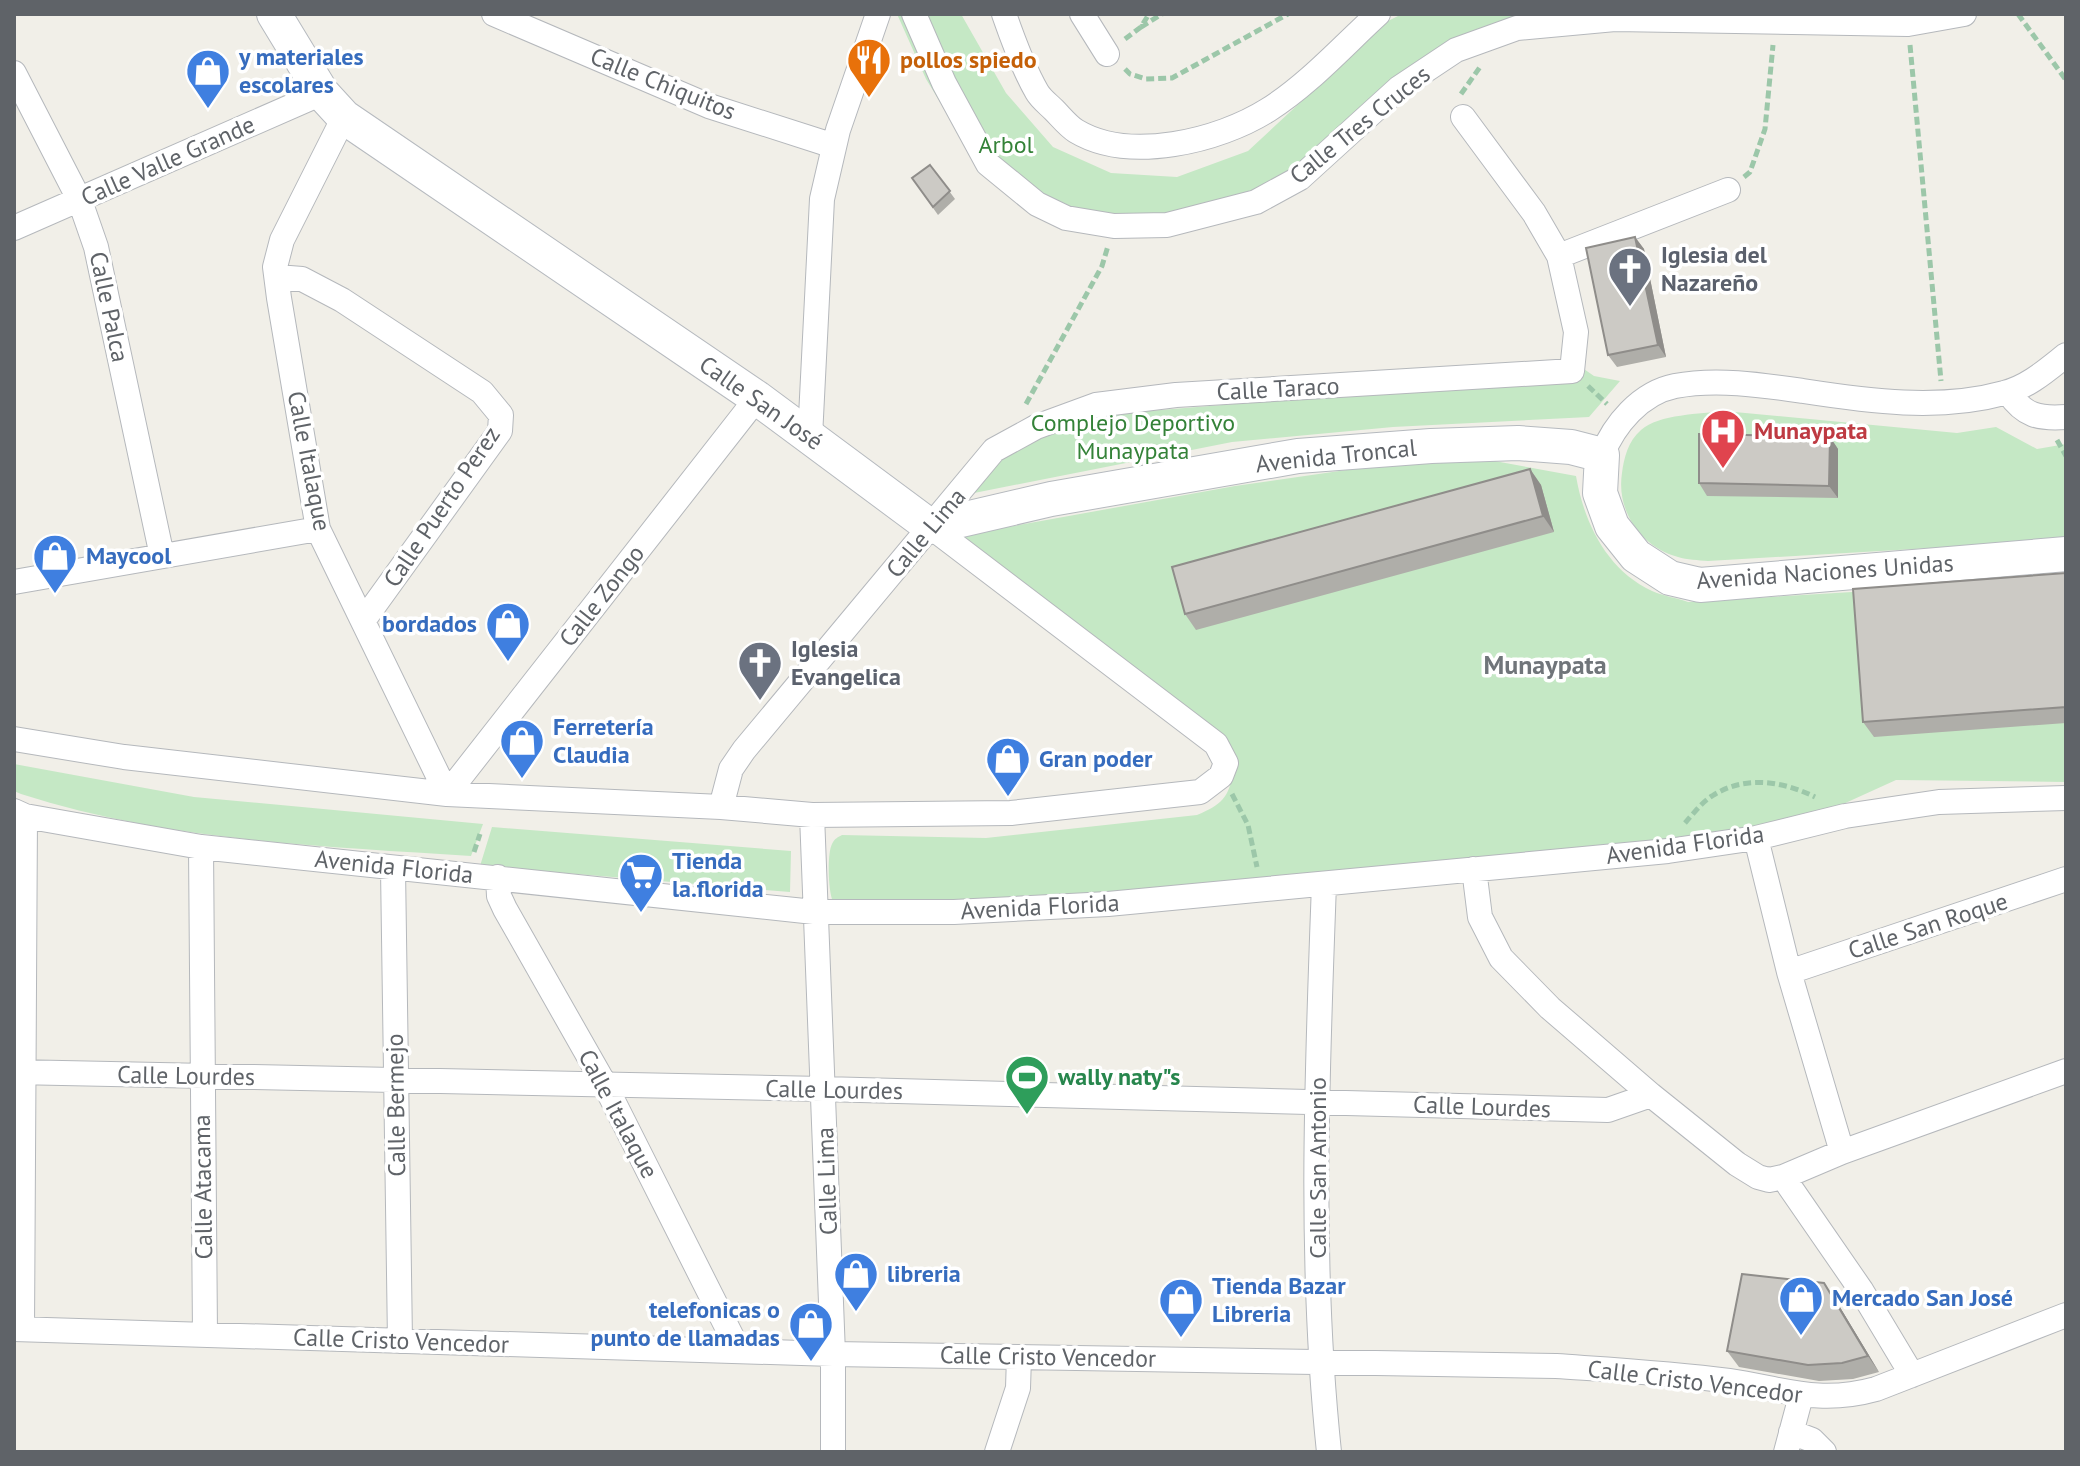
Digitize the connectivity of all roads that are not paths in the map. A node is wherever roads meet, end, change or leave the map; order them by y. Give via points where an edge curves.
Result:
1 (274, 14) edge
2 (494, 14) edge
3 (878, 14) edge
4 (914, 14) edge
5 (1004, 14) edge
6 (1082, 14) edge
7 (1378, 14) edge
8 (1964, 14) edge
9 (1107, 54) road end
10 (14, 73) edge
11 (333, 105) junction
12 (1463, 117) road end
13 (834, 146) junction
14 (1728, 190) road end
15 (80, 201) junction
16 (14, 228) edge
17 (1559, 256) junction
18 (277, 277) junction
19 (2066, 355) edge
20 (2008, 392) junction
21 (757, 398) junction
22 (2066, 417) edge
23 (810, 437) junction
24 (994, 450) joint
25 (1602, 455) junction
26 (931, 527) junction
27 (318, 529) junction
28 (2066, 554) edge
29 (162, 556) junction
30 (14, 582) edge
31 (363, 621) junction
32 (14, 739) edge
33 (447, 794) junction
34 (2066, 798) edge
35 (721, 807) junction
36 (19, 813) edge
37 (812, 815) junction
38 (1756, 838) junction
39 (201, 847) junction
40 (393, 869) junction
41 (1474, 869) junction
42 (498, 877) junction
43 (2066, 879) edge
44 (1324, 884) junction
45 (814, 912) junction
46 (1789, 972) junction
47 (2066, 1071) edge
48 (18, 1072) edge
49 (201, 1076) junction
50 (396, 1080) junction
51 (605, 1085) junction
52 (823, 1089) junction
53 (1651, 1095) junction
54 (1316, 1102) junction
55 (1842, 1152) junction
56 (1783, 1177) junction
57 (2066, 1315) edge
58 (18, 1329) edge
59 (205, 1335) junction
60 (400, 1341) junction
61 (739, 1351) junction
62 (833, 1354) junction
63 (1019, 1357) junction
64 (1320, 1362) junction
65 (1912, 1375) junction
66 (1801, 1396) junction
67 (1789, 1442) edge
68 (833, 1452) edge
69 (997, 1452) edge
70 (1329, 1452) edge
71 (1824, 1452) edge

1 - 11 street, Calle San José
2 - 13 street, Calle Chiquitos via 709,106
3 - 13 street
4 - 8 street, Calle Tres Cruces via 988,164 1037,204 1066,218 1114,226 1167,225 1256,202 1300,178 1399,88 1456,50 1517,28 1615,19 1908,24
5 - 7 street via 1038,95 1075,131 1109,143 1144,147 1220,134 1268,110
6 - 9 street
10 - 15 street, Calle Palca
11 - 15 street, Calle Valle Grande
11 - 18 street, Calle Italaque via 282,240
11 - 21 street, Calle San José
12 - 17 street
13 - 23 street via 822,199
14 - 17 street
15 - 16 street, Calle Valle Grande
15 - 29 street, Calle Palca via 96,247
17 - 24 street, Calle Taraco via 1576,332 1572,371 1176,395 1096,405 1036,427
18 - 27 street, Calle Italaque
18 - 31 street, Calle Puerto Perez via 302,279 342,300 482,392 501,415 500,431
19 - 20 street, Avenida Naciones Unidas
20 - 22 street via 2027,412 2045,419
20 - 25 street, Avenida Naciones Unidas via 1943,403 1710,382 1672,386 1623,418
21 - 23 street, Calle San José
21 - 33 street, Calle Zongo
23 - 26 street, Calle San José
24 - 26 street, Calle Lima
25 - 26 street, Avenida Troncal via 1518,443 1298,456 1051,499
25 - 28 street, Avenida Naciones Unidas via 1600,493 1612,526 1636,556 1670,578 1700,585
26 - 35 street, Calle Lima via 744,750 731,769
26 - 37 street, Calle San José via 1216,744 1226,763 1221,776 1200,792 1011,813
27 - 29 street
27 - 31 street, Calle Italaque
29 - 30 street
31 - 33 street, Calle Italaque
32 - 33 street
33 - 35 street
34 - 38 street, Avenida Florida via 1939,802 1845,816
35 - 37 street
36 - 39 street, Avenida Florida
36 - 48 street
37 - 45 street, Calle Lima
38 - 41 street, Avenida Florida
38 - 46 street
39 - 40 street, Avenida Florida
39 - 49 street, Calle Atacama
40 - 42 street, Avenida Florida
40 - 50 street, Calle Bermejo
41 - 44 street, Avenida Florida
41 - 53 street via 1480,917 1501,958
42 - 45 street, Avenida Florida
42 - 51 street, Calle Italaque via 505,909
43 - 46 street, Calle San Roque
44 - 45 street, Avenida Florida via 984,911
44 - 54 street, Calle San Antonio
45 - 52 street, Calle Lima
46 - 55 street
47 - 55 street
48 - 49 street, Calle Lourdes
48 - 58 street
49 - 50 street, Calle Lourdes
49 - 59 street, Calle Atacama
50 - 51 street, Calle Lourdes
50 - 60 street, Calle Bermejo
51 - 52 street, Calle Lourdes
51 - 61 street, Calle Italaque
52 - 54 street, Calle Lourdes
52 - 62 street, Calle Lima
53 - 54 street, Calle Lourdes via 1608,1110
53 - 56 street via 1737,1164 1758,1177
54 - 64 street, Calle San Antonio
55 - 56 street
56 - 65 street
57 - 65 street, Calle Cristo Vencedor
58 - 59 street, Calle Cristo Vencedor
59 - 60 street, Calle Cristo Vencedor
60 - 61 street, Calle Cristo Vencedor
61 - 62 street, Calle Cristo Vencedor
62 - 63 street, Calle Cristo Vencedor
62 - 68 street, Calle Lima
63 - 64 street, Calle Cristo Vencedor
63 - 69 street via 1018,1388
64 - 66 street, Calle Cristo Vencedor via 1660,1373
64 - 70 street, Calle San Antonio
65 - 66 street, Calle Cristo Vencedor via 1848,1397
66 - 67 street
67 - 71 street via 1812,1440

